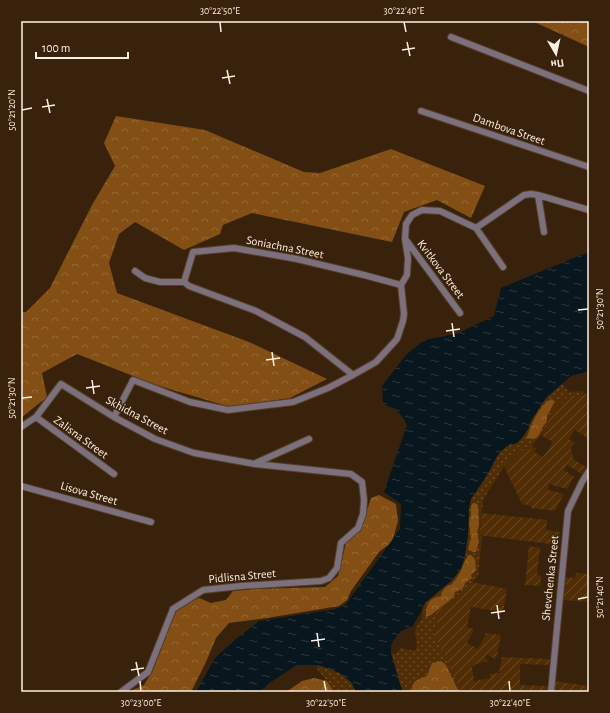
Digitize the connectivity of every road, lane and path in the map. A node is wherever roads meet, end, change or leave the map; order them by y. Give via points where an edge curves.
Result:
1 (451, 37) dead end
2 (589, 91) edge
3 (421, 111) dead end
4 (589, 167) edge
5 (538, 195) junction
6 (589, 210) edge
7 (476, 228) junction
8 (544, 232) dead end
9 (405, 239) junction
10 (503, 267) dead end
11 (135, 271) dead end
12 (184, 282) junction
13 (401, 285) junction
14 (460, 313) dead end
15 (353, 375) junction
16 (36, 417) junction
17 (114, 417) junction
18 (21, 427) edge
19 (309, 440) dead end
20 (255, 464) junction
21 (589, 471) edge
22 (114, 474) dead end
23 (21, 486) edge
24 (364, 500) joint
25 (151, 522) dead end
26 (121, 692) edge
27 (551, 692) edge

1 - 2 street
3 - 4 street, Dambova Street
5 - 6 street
5 - 7 street via 524,195
5 - 8 street
7 - 9 street, Kvitkova Street via 440,210 422,210 412,215 406,224
7 - 10 street, Kvitkova Street
9 - 13 street, Kvitkova Street via 407,275
9 - 14 street, Kvitkova Street
11 - 12 street via 145,278 160,282
12 - 13 street, Soniachna Street via 193,252 234,248 297,259
12 - 15 street via 256,311 305,337
13 - 15 street, Kvitkova Street via 404,314 397,339 376,362
15 - 17 street, Kvitkova Street via 293,402 228,410 190,402 133,380
16 - 17 street, Skhidna Street via 61,384
16 - 18 street
16 - 22 street, Zalisna Street
17 - 20 street, Skhidna Street via 155,439 194,453
19 - 20 street
20 - 24 street, Skhidna Street via 351,474 362,482
21 - 27 street, Shevchenka Street via 568,511
23 - 25 street, Lisova Street
24 - 26 street, Pidlisna Street via 358,528 341,543 337,568 330,578 321,581 203,590 173,609 148,672

